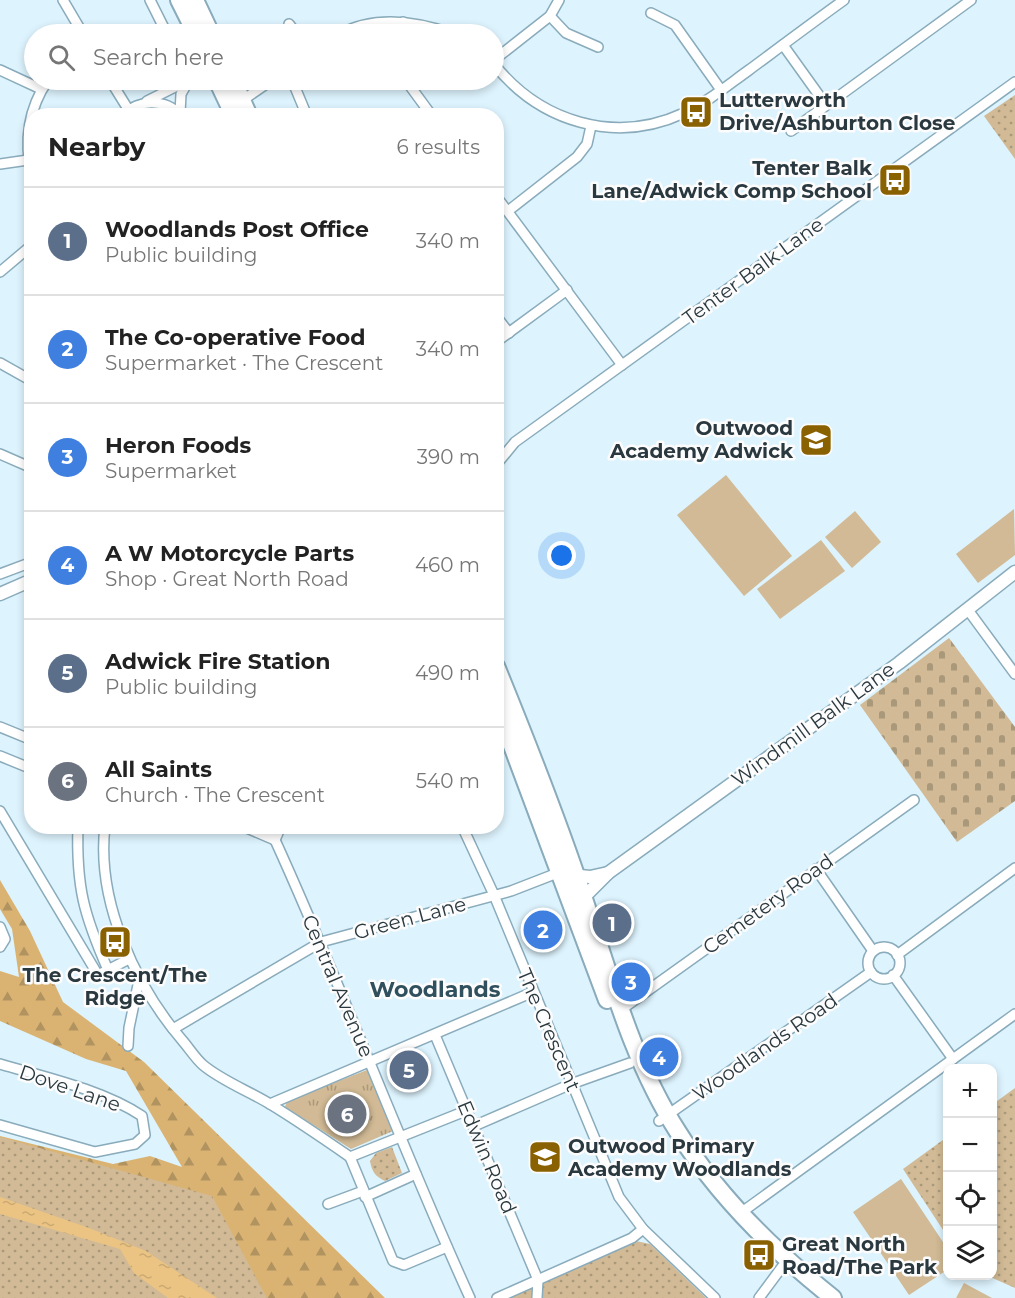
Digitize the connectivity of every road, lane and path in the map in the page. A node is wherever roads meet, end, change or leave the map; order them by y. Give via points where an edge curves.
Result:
1 (63, 0) edge
2 (150, 0) edge
3 (178, 0) edge
4 (195, 0) edge
5 (559, 0) edge
6 (844, 0) edge
7 (967, 1) edge
8 (651, 14) dead end
9 (550, 16) junction
10 (403, 22) joint
11 (77, 24) edge
12 (162, 24) edge
13 (191, 24) edge
14 (206, 24) edge
15 (371, 24) edge
16 (416, 24) edge
17 (783, 45) junction
18 (598, 47) dead end
19 (504, 52) edge
20 (0, 70) edge
21 (504, 75) edge
22 (24, 81) edge
23 (1015, 82) edge
24 (41, 90) edge
25 (114, 90) edge
26 (169, 90) edge
27 (183, 90) edge
28 (224, 90) edge
29 (235, 90) edge
30 (261, 90) edge
31 (296, 90) edge
32 (413, 90) edge
33 (721, 90) junction
34 (145, 102) junction
35 (826, 105) junction
36 (35, 108) edge
37 (122, 108) edge
38 (132, 108) edge
39 (172, 108) edge
40 (181, 108) edge
41 (238, 108) edge
42 (239, 108) edge
43 (241, 108) edge
44 (304, 108) edge
45 (423, 108) edge
46 (591, 126) junction
47 (791, 131) dead end
48 (24, 161) edge
49 (0, 164) edge
50 (504, 206) edge
51 (508, 211) junction
52 (24, 252) edge
53 (0, 272) edge
54 (567, 290) junction
55 (504, 326) edge
56 (509, 333) junction
57 (504, 336) edge
58 (0, 363) edge
59 (622, 365) junction
60 (24, 376) edge
61 (0, 454) edge
62 (504, 455) edge
63 (24, 464) edge
64 (24, 565) edge
65 (1015, 572) edge
66 (0, 574) edge
67 (24, 584) edge
68 (0, 594) edge
69 (968, 610) junction
70 (1015, 674) edge
71 (504, 687) edge
72 (504, 724) edge
73 (0, 727) edge
74 (24, 737) edge
75 (0, 756) edge
76 (24, 766) edge
77 (914, 800) dead end
78 (0, 811) edge
79 (78, 834) edge
80 (105, 834) edge
81 (261, 834) edge
82 (278, 834) edge
83 (466, 834) edge
84 (275, 840) junction
85 (1015, 868) edge
86 (816, 869) junction
87 (560, 872) junction
88 (608, 873) junction
89 (577, 878) junction
90 (494, 896) junction
91 (584, 897) junction
92 (2, 930) edge
93 (321, 942) junction
94 (0, 947) edge
95 (873, 951) junction
96 (897, 955) junction
97 (129, 959) junction
98 (108, 970) junction
99 (871, 972) junction
100 (893, 975) junction
101 (139, 980) junction
102 (533, 992) junction
103 (622, 1009) junction
104 (1015, 1014) edge
105 (173, 1029) junction
106 (435, 1035) junction
107 (128, 1046) dead end
108 (953, 1059) junction
109 (371, 1063) junction
110 (630, 1063) junction
111 (0, 1065) edge
112 (572, 1084) junction
113 (270, 1104) junction
114 (468, 1110) junction
115 (664, 1119) junction
116 (0, 1125) edge
117 (474, 1126) junction
118 (400, 1137) junction
119 (351, 1157) junction
120 (416, 1174) junction
121 (364, 1194) junction
122 (328, 1204) dead end
123 (742, 1212) junction
124 (643, 1229) junction
125 (447, 1247) junction
126 (782, 1268) junction
127 (538, 1280) junction
128 (470, 1298) edge
129 (497, 1298) edge
130 (537, 1298) edge
131 (715, 1298) edge
132 (759, 1298) edge
133 (816, 1298) edge
134 (833, 1298) edge

1 - 11 street
2 - 12 street
3 - 13 highway
4 - 14 highway
5 - 9 street
6 - 17 street
7 - 35 street
8 - 33 street via 675,25
9 - 18 street via 566,33
9 - 19 street
10 - 15 street
10 - 16 street
17 - 33 street
17 - 35 street
20 - 22 street
21 - 46 street via 524,96 546,110
23 - 59 street, Tenter Balk Lane
24 - 36 street
25 - 37 street
26 - 34 street
27 - 40 street
28 - 41 highway
29 - 42 highway
30 - 43 street
31 - 44 street
32 - 45 street
33 - 46 street via 663,122 615,128
34 - 38 street
34 - 39 street
35 - 47 street
46 - 51 street via 587,144 577,157
48 - 49 street
50 - 51 street
51 - 54 street
52 - 53 street
54 - 56 street
54 - 59 street
55 - 56 street
56 - 57 street
58 - 60 street
59 - 62 street, Tenter Balk Lane via 515,442
61 - 63 street
64 - 66 street
65 - 69 street, Windmill Balk Lane
67 - 68 street
69 - 70 street
69 - 88 street, Windmill Balk Lane
71 - 89 highway
72 - 87 highway
73 - 74 street
75 - 76 street
77 - 86 street, Cemetery Road
78 - 98 street via 98,975
79 - 98 street via 80,893
80 - 97 street via 104,862 111,900
81 - 84 street
82 - 84 street
83 - 90 street, The Crescent
84 - 93 street, Central Avenue
85 - 96 street
86 - 95 street
86 - 103 street, Cemetery Road
87 - 89 street
87 - 90 street, Green Lane
87 - 110 highway
88 - 89 street, Windmill Balk Lane
88 - 91 street, Windmill Balk Lane
89 - 91 highway
90 - 93 street, Green Lane
90 - 102 street, The Crescent
91 - 103 highway
92 - 94 street via 5,939
93 - 105 street, Green Lane
93 - 109 street, Central Avenue
95 - 96 street via 886,947
95 - 99 street via 868,963
96 - 100 street via 899,964
97 - 98 street
97 - 101 street
99 - 100 street via 880,978
99 - 115 street, Woodlands Road
100 - 108 street
101 - 105 street
101 - 107 street
102 - 106 street
102 - 112 street, The Crescent
103 - 115 highway
104 - 108 street
105 - 113 street via 203,1065
106 - 109 street
106 - 114 street, Edwin Road
108 - 123 street
109 - 113 street
109 - 118 street, Central Avenue
110 - 112 street
110 - 115 highway
111 - 116 street, Dove Lane via 127,1106 142,1116 145,1135 135,1144 94,1152
112 - 117 street
112 - 124 street, The Crescent via 619,1197
113 - 119 street
114 - 117 street, Edwin Road
114 - 118 street
115 - 123 highway
115 - 126 highway via 712,1194
117 - 127 street, Edwin Road
118 - 119 street
118 - 120 street, Central Avenue
119 - 121 street
120 - 121 street
120 - 125 street, Central Avenue
121 - 122 street
121 - 125 street via 393,1261 404,1265
123 - 134 highway
124 - 127 street via 632,1238
124 - 131 street, The Crescent
125 - 128 street, Central Avenue
126 - 132 street
126 - 133 highway
127 - 129 street
127 - 130 street

